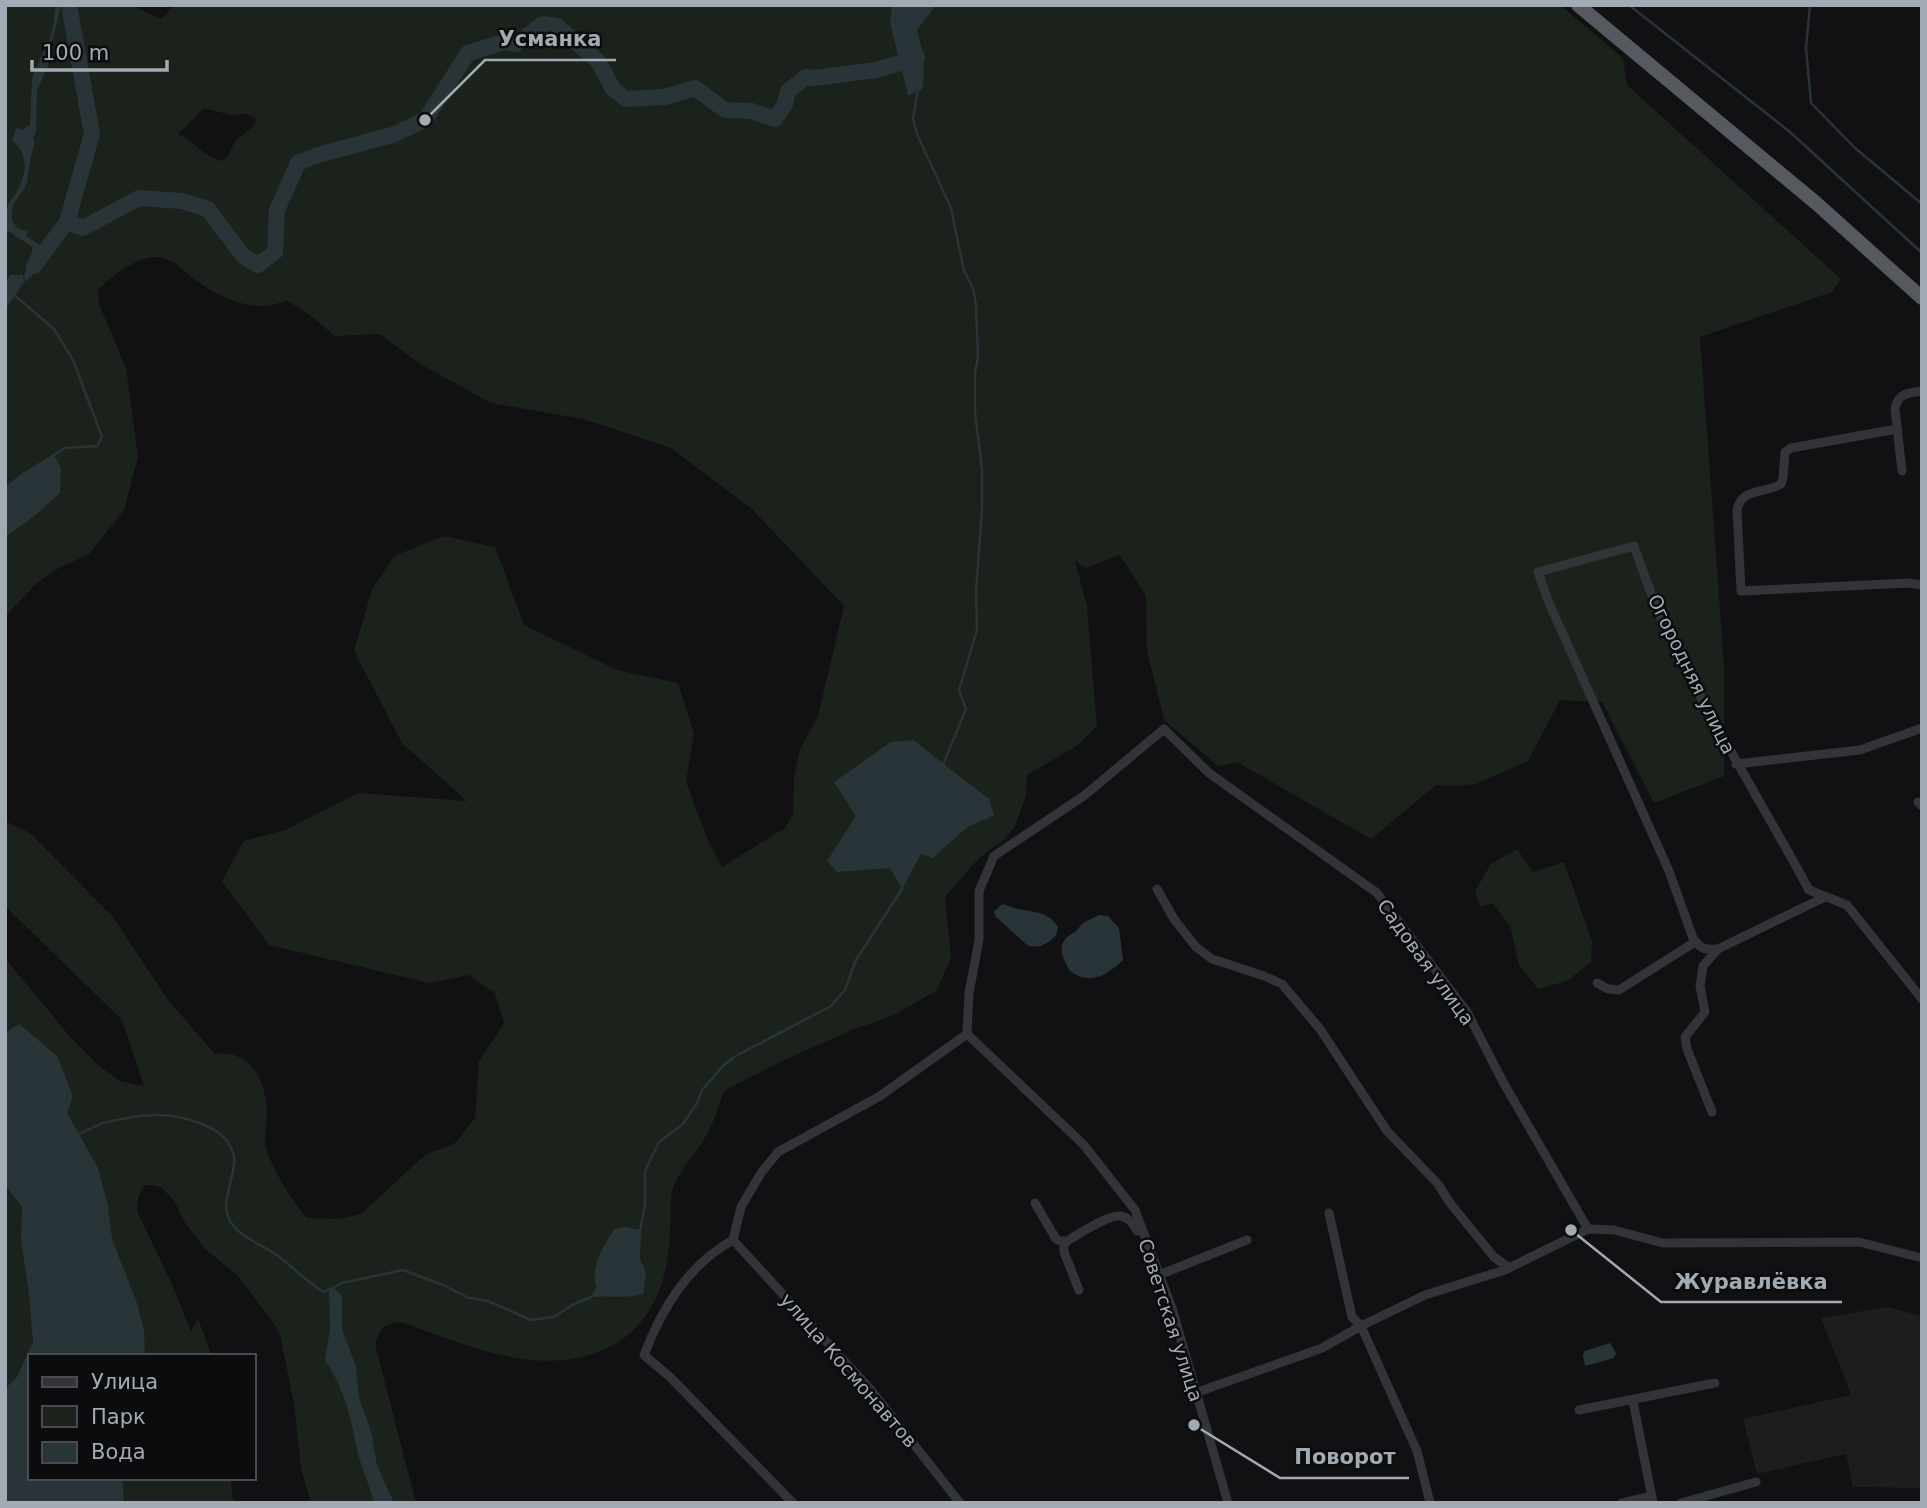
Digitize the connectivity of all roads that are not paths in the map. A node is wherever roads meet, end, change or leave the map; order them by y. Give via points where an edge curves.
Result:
1 (1578, 5) edge
2 (1922, 298) edge
3 (1922, 391) edge
4 (1897, 429) junction
5 (1902, 471) dead end
6 (1922, 585) edge
7 (1922, 728) edge
8 (1736, 764) junction
9 (1157, 889) dead end
10 (1825, 897) junction
11 (1695, 942) junction
12 (1718, 949) junction
13 (1597, 982) dead end
14 (1922, 999) edge
15 (967, 1034) junction
16 (1712, 1112) dead end
17 (1035, 1203) dead end
18 (1329, 1213) dead end
19 (1588, 1229) junction
20 (1143, 1231) junction
21 (733, 1240) junction
22 (1247, 1240) dead end
23 (1067, 1241) junction
24 (1922, 1258) edge
25 (1509, 1268) junction
26 (1159, 1275) junction
27 (1079, 1290) dead end
28 (1361, 1326) junction
29 (1715, 1383) dead end
30 (1195, 1393) junction
31 (1633, 1401) junction
32 (1579, 1410) dead end
33 (1756, 1482) dead end
34 (1652, 1499) edge
35 (793, 1503) edge
36 (960, 1503) edge
37 (1228, 1503) edge
38 (1430, 1503) edge
39 (1622, 1503) edge
40 (1681, 1503) edge

1 - 2 highway via 1816,203
3 - 4 street via 1899,397
4 - 5 street
4 - 6 street via 1791,447 1785,452 1781,484 1738,502 1741,591
7 - 8 street via 1860,750
8 - 10 street, Огородняя улица via 1809,890
8 - 11 street, Огородняя улица via 1666,629 1634,546 1538,572 1669,871
9 - 25 street via 1196,947 1212,959 1282,984 1320,1029 1387,1131 1438,1184 1494,1257
10 - 12 street
10 - 14 street via 1847,905
11 - 12 street via 1705,950
11 - 13 street via 1619,990
12 - 16 street via 1703,966 1700,986 1705,1012 1685,1037
15 - 19 street, Садовая улица via 979,940 979,891 994,856 1085,795 1164,729 1209,774 1377,894 1466,1012
15 - 20 street, Советская улица via 1083,1144 1135,1210
15 - 21 street via 880,1096 778,1153 741,1207
17 - 23 street via 1056,1239
18 - 28 street via 1352,1317
19 - 24 street via 1614,1230 1663,1243 1859,1242
19 - 25 street
20 - 23 street via 1121,1216
20 - 26 street, Советская улица
21 - 35 street via 682,1283 656,1323 644,1354
21 - 36 street, улица Космонавтов via 872,1390
22 - 26 street
23 - 27 street via 1064,1252
25 - 28 street via 1425,1295
26 - 30 street, Советская улица
28 - 30 street via 1322,1348
28 - 38 street via 1417,1451
29 - 31 street
30 - 37 street, Советская улица
31 - 32 street
31 - 34 street
33 - 40 street
34 - 39 street

